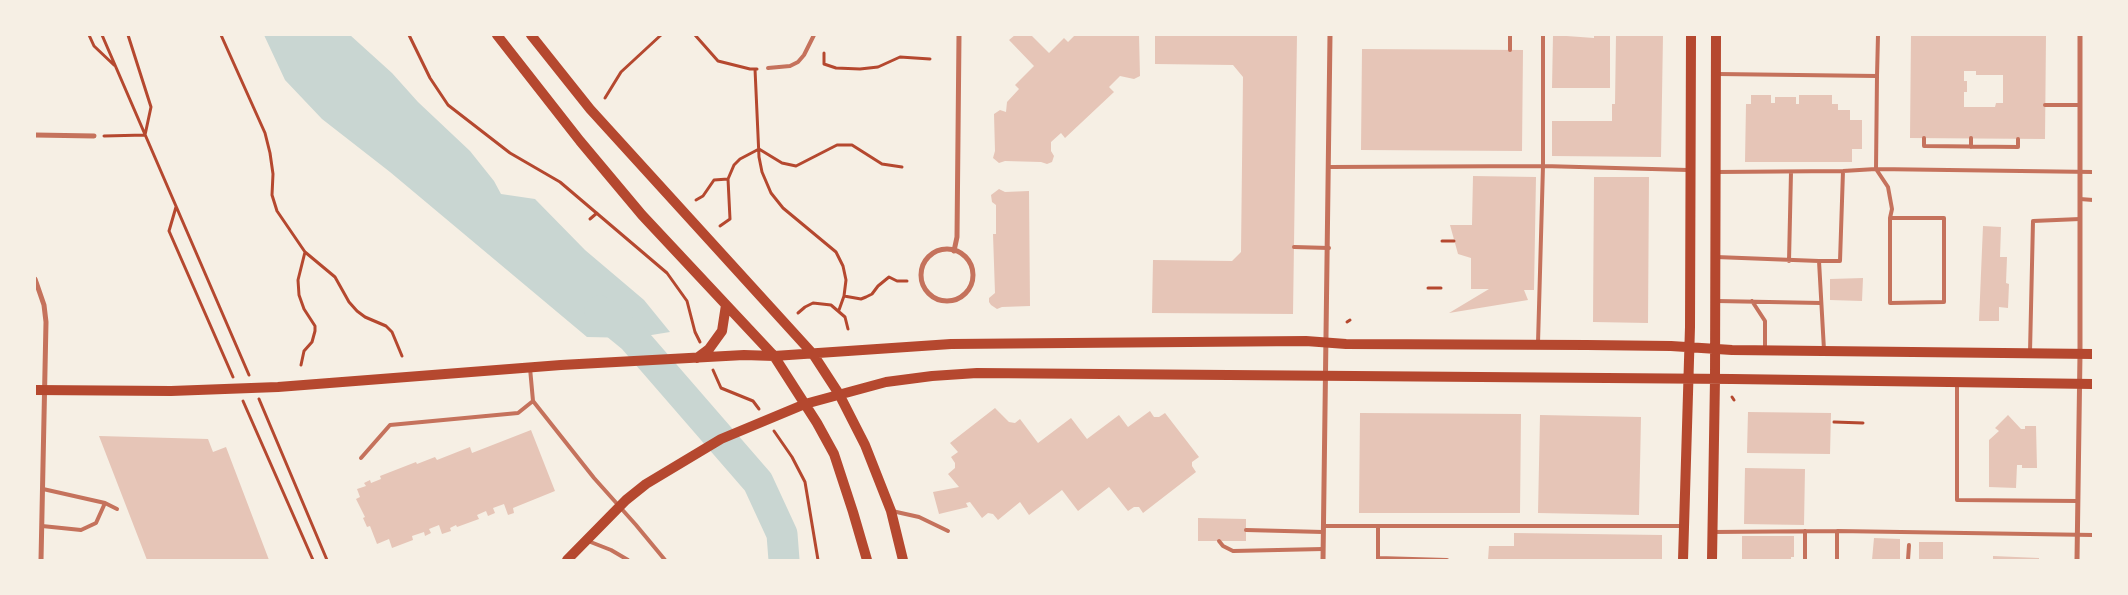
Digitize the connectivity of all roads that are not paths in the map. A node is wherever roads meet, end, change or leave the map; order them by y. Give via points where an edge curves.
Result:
1 (497, 35) edge
2 (531, 35) edge
3 (814, 35) edge
4 (959, 35) edge
5 (1330, 35) edge
6 (1510, 35) edge
7 (1543, 35) edge
8 (1691, 35) edge
9 (1716, 35) edge
10 (1878, 35) edge
11 (2080, 35) edge
12 (1510, 50) dead end
13 (768, 68) dead end
14 (1717, 74) junction
15 (1877, 76) junction
16 (2045, 105) dead end
17 (2080, 105) junction
18 (35, 135) edge
19 (94, 136) road end
20 (1924, 138) dead end
21 (1971, 138) dead end
22 (2018, 139) dead end
23 (1971, 147) junction
24 (1543, 166) junction
25 (1330, 167) junction
26 (1876, 169) junction
27 (1691, 170) junction
28 (1843, 171) junction
29 (1717, 172) junction
30 (1791, 172) junction
31 (2080, 172) junction
32 (2093, 172) edge
33 (2080, 199) junction
34 (2093, 200) edge
35 (1890, 218) junction
36 (2080, 219) junction
37 (1294, 247) dead end
38 (1328, 248) junction
39 (954, 251) junction
40 (1716, 257) junction
41 (1789, 261) junction
42 (1819, 261) junction
43 (35, 279) edge
44 (1715, 301) junction
45 (1752, 302) junction
46 (1821, 303) junction
47 (726, 305) junction
48 (1327, 342) junction
49 (1538, 345) junction
50 (1689, 348) junction
51 (1715, 350) junction
52 (1765, 350) junction
53 (1824, 351) junction
54 (2030, 353) junction
55 (814, 354) junction
56 (2080, 354) junction
57 (2093, 354) edge
58 (774, 356) junction
59 (698, 358) junction
60 (530, 368) junction
61 (1325, 376) junction
62 (1688, 379) junction
63 (1715, 379) junction
64 (1957, 382) junction
65 (2079, 384) junction
66 (2093, 384) edge
67 (40, 390) edge
68 (839, 394) junction
69 (533, 401) junction
70 (805, 404) junction
71 (361, 458) dead end
72 (43, 489) junction
73 (2078, 501) junction
74 (105, 503) junction
75 (623, 503) junction
76 (118, 509) dead end
77 (891, 511) junction
78 (42, 526) junction
79 (1324, 526) junction
80 (1378, 526) junction
81 (1684, 526) junction
82 (948, 530) dead end
83 (1246, 530) dead end
84 (1806, 531) junction
85 (1837, 531) junction
86 (1323, 532) junction
87 (1712, 532) junction
88 (2077, 535) junction
89 (2093, 535) edge
90 (586, 540) junction
91 (1219, 541) dead end
92 (1908, 545) dead end
93 (1323, 549) junction
94 (1378, 559) edge
95 (41, 560) edge
96 (567, 560) edge
97 (628, 560) edge
98 (665, 560) edge
99 (867, 560) edge
100 (903, 560) edge
101 (1323, 560) edge
102 (1448, 560) edge
103 (1683, 560) edge
104 (1712, 560) edge
105 (1805, 560) edge
106 (1837, 560) edge
107 (1908, 560) edge
108 (2077, 560) edge

1 - 47 main road via 623,192
2 - 55 main road via 590,109
3 - 13 lane via 798,62
4 - 39 street via 957,237
5 - 25 street
6 - 12 lane
7 - 24 lane
8 - 27 main road
9 - 14 main road
10 - 15 lane
11 - 17 street
14 - 15 lane
14 - 29 main road
15 - 26 lane
16 - 17 lane
17 - 31 street
18 - 19 street
20 - 23 lane via 1924,146
21 - 23 lane
22 - 23 lane via 2018,147
24 - 25 lane
24 - 27 lane
24 - 49 lane
25 - 38 street
26 - 28 lane
26 - 31 lane
26 - 35 lane via 1888,187 1892,209
27 - 50 main road
28 - 30 lane
28 - 42 lane via 1840,261
29 - 30 lane
29 - 40 main road
30 - 41 lane
31 - 32 lane
31 - 33 street
33 - 34 lane
33 - 36 street
35 - 35 lane via 1890,302 1944,302 1944,218
36 - 54 lane via 2033,221
36 - 56 street
37 - 38 lane
38 - 48 street
39 - 39 street via 938,251 930,255 921,269 923,286 928,294 942,300 960,297 970,286 972,277 968,261
40 - 41 lane
40 - 44 main road
41 - 42 lane
42 - 46 lane
43 - 67 street via 46,322
44 - 45 lane
44 - 51 main road
45 - 46 lane
45 - 52 lane via 1765,321
46 - 53 lane
47 - 58 main road
47 - 59 main road via 722,331
48 - 49 main road
48 - 55 main road via 951,344
48 - 61 street
49 - 50 main road
50 - 51 main road
50 - 62 main road
51 - 52 main road
51 - 63 main road
52 - 53 main road
53 - 54 main road
54 - 56 main road
55 - 58 main road
55 - 68 main road
56 - 57 main road
56 - 65 street
58 - 59 main road
58 - 70 main road
59 - 60 main road
60 - 67 main road via 278,387 171,391
60 - 69 lane
61 - 62 main road
61 - 68 main road via 977,373 886,382
61 - 79 street
62 - 63 main road
62 - 81 main road
63 - 64 main road
63 - 87 main road
64 - 65 main road
64 - 73 lane via 1957,500
65 - 66 main road
65 - 73 street
67 - 72 street
68 - 70 main road
68 - 77 main road via 865,446
69 - 71 lane via 518,413 390,425
69 - 75 lane via 594,478
70 - 75 main road via 749,426 697,452 646,484
70 - 99 main road via 834,454
72 - 74 lane
72 - 78 street
73 - 88 street
74 - 76 lane
74 - 78 lane via 96,523 81,530
75 - 90 main road
75 - 98 lane
77 - 82 lane via 919,517
77 - 100 main road
78 - 95 street
79 - 80 lane
79 - 86 street
80 - 81 lane
80 - 94 lane
81 - 103 main road
83 - 86 lane
84 - 85 lane
84 - 87 lane
84 - 105 lane
85 - 88 lane
85 - 106 lane
86 - 93 street
87 - 104 main road
88 - 89 lane
88 - 108 street
90 - 96 main road
90 - 97 lane
91 - 93 lane via 1233,551
92 - 107 lane
93 - 101 street
94 - 102 lane

